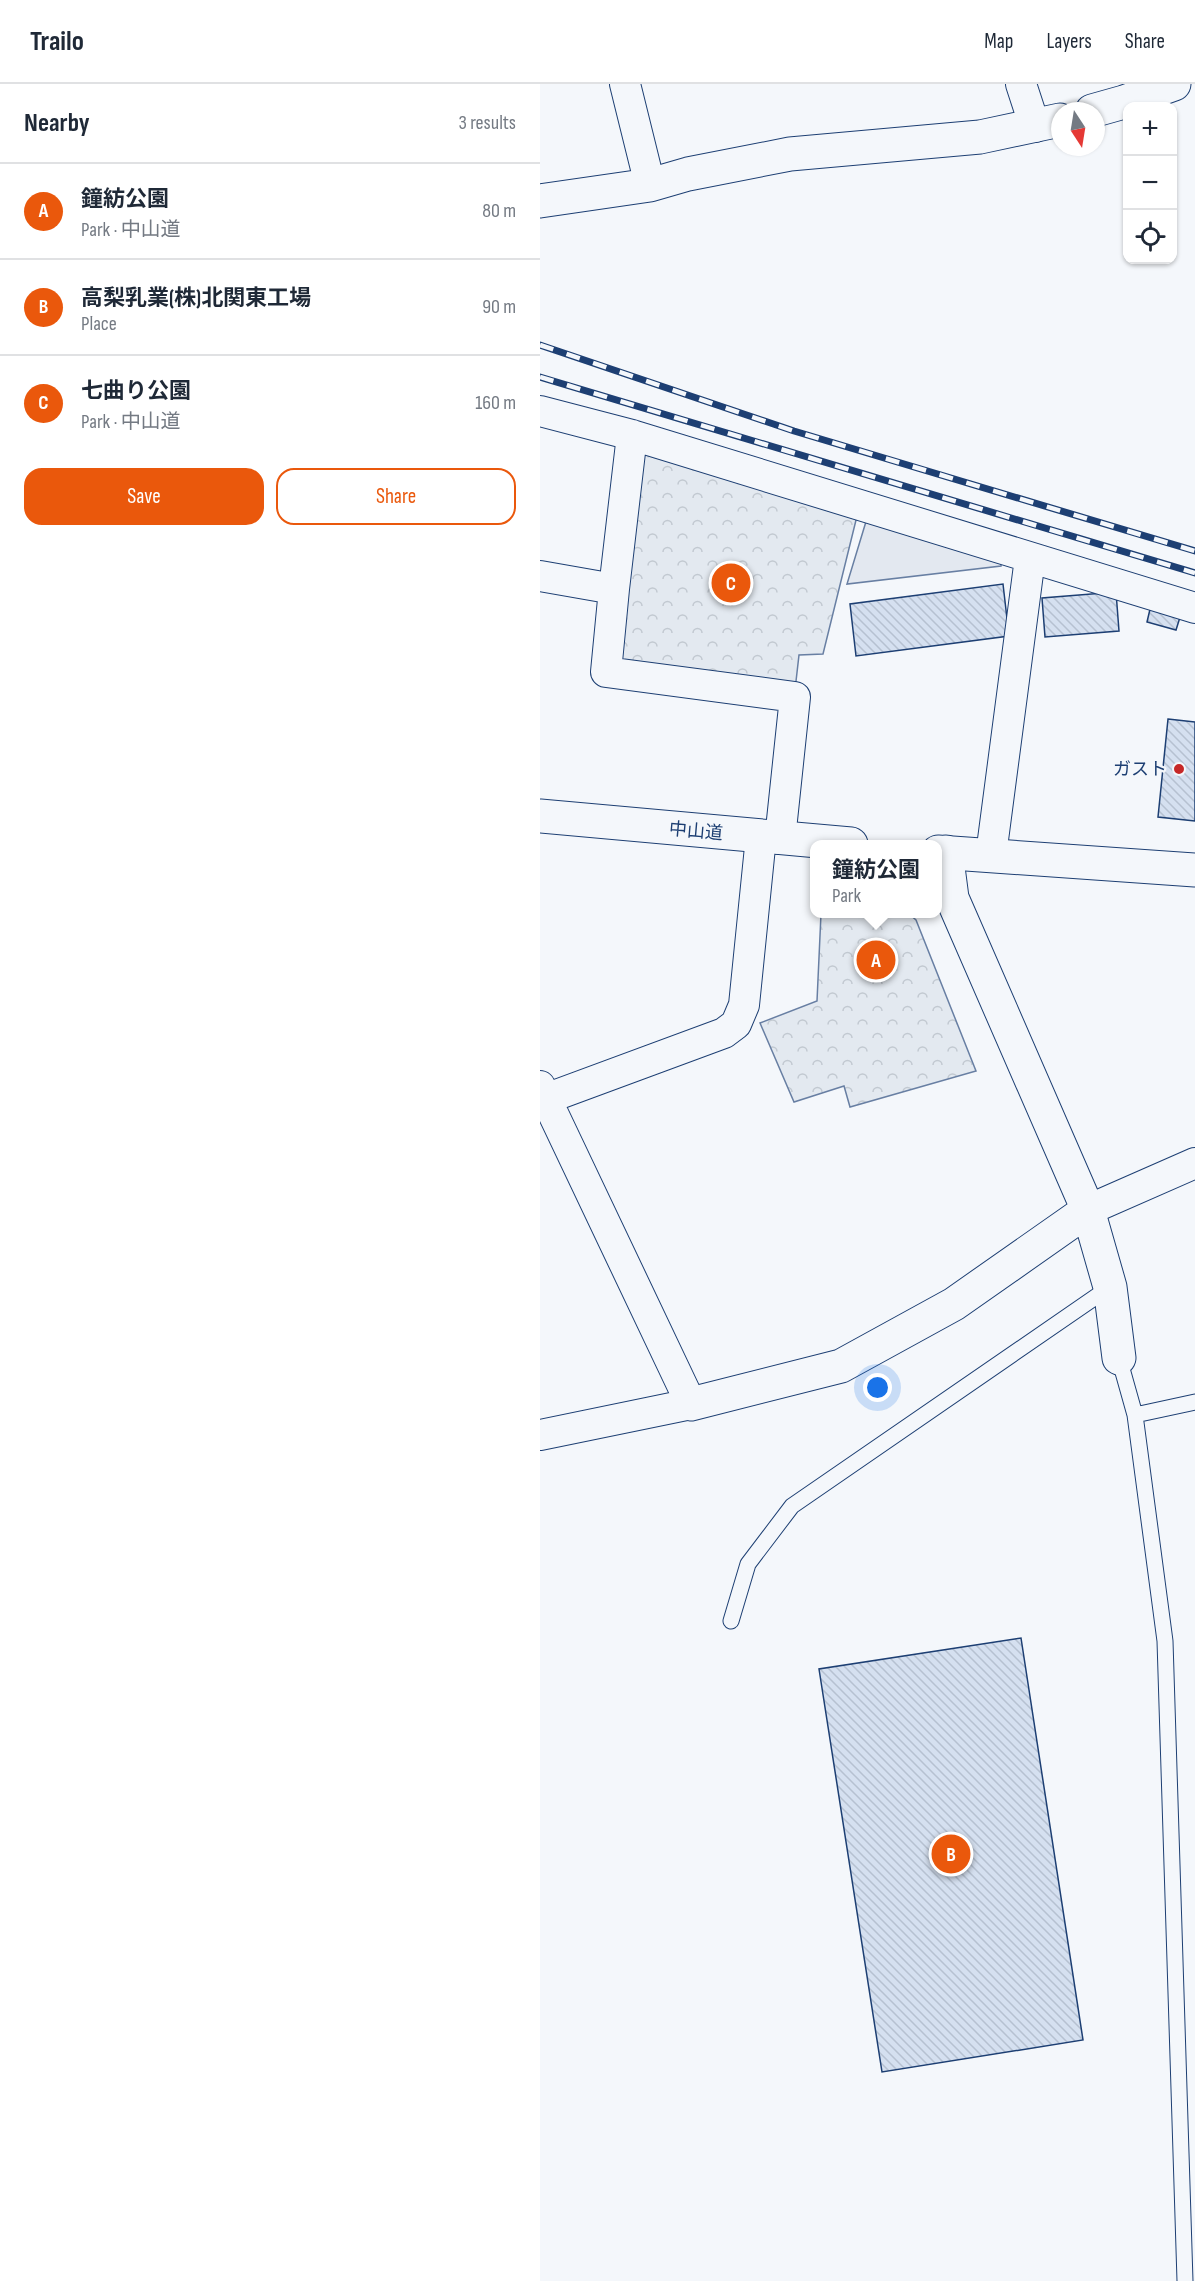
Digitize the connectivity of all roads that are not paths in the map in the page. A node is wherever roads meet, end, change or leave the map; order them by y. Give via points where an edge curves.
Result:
1 (625, 84) edge
2 (1021, 84) edge
3 (1174, 84) edge
4 (1105, 107) edge
5 (1048, 123) edge
6 (650, 185) junction
7 (540, 201) edge
8 (540, 411) edge
9 (632, 435) junction
10 (1030, 558) junction
11 (540, 576) edge
12 (614, 589) junction
13 (1195, 608) edge
14 (540, 816) edge
15 (770, 838) junction
16 (810, 841) edge
17 (942, 852) edge
18 (991, 855) junction
19 (1195, 870) edge
20 (542, 1095) edge
21 (1195, 1163) edge
22 (1088, 1210) junction
23 (1110, 1287) junction
24 (1119, 1358) joint
25 (1195, 1402) edge
26 (691, 1404) junction
27 (1135, 1415) junction
28 (540, 1435) edge
29 (732, 1621) dead end
30 (1185, 2281) edge

1 - 6 street
2 - 5 street
3 - 4 main road
5 - 6 main road via 980,137 790,154
6 - 7 main road
8 - 9 street
9 - 10 street
9 - 12 street
10 - 13 street
10 - 18 street
11 - 12 street
12 - 15 street via 606,672 795,697
14 - 15 main road, 中山道
15 - 16 main road, 中山道
15 - 20 street via 744,1005 736,1024 724,1033
17 - 18 main road
17 - 22 main road via 952,898
18 - 19 main road
20 - 26 street
21 - 22 street
22 - 23 main road
22 - 26 main road via 954,1304 841,1366
23 - 24 main road
23 - 29 lane via 792,1506 748,1564
24 - 27 lane
25 - 27 lane
26 - 28 street
27 - 30 lane via 1165,1641

